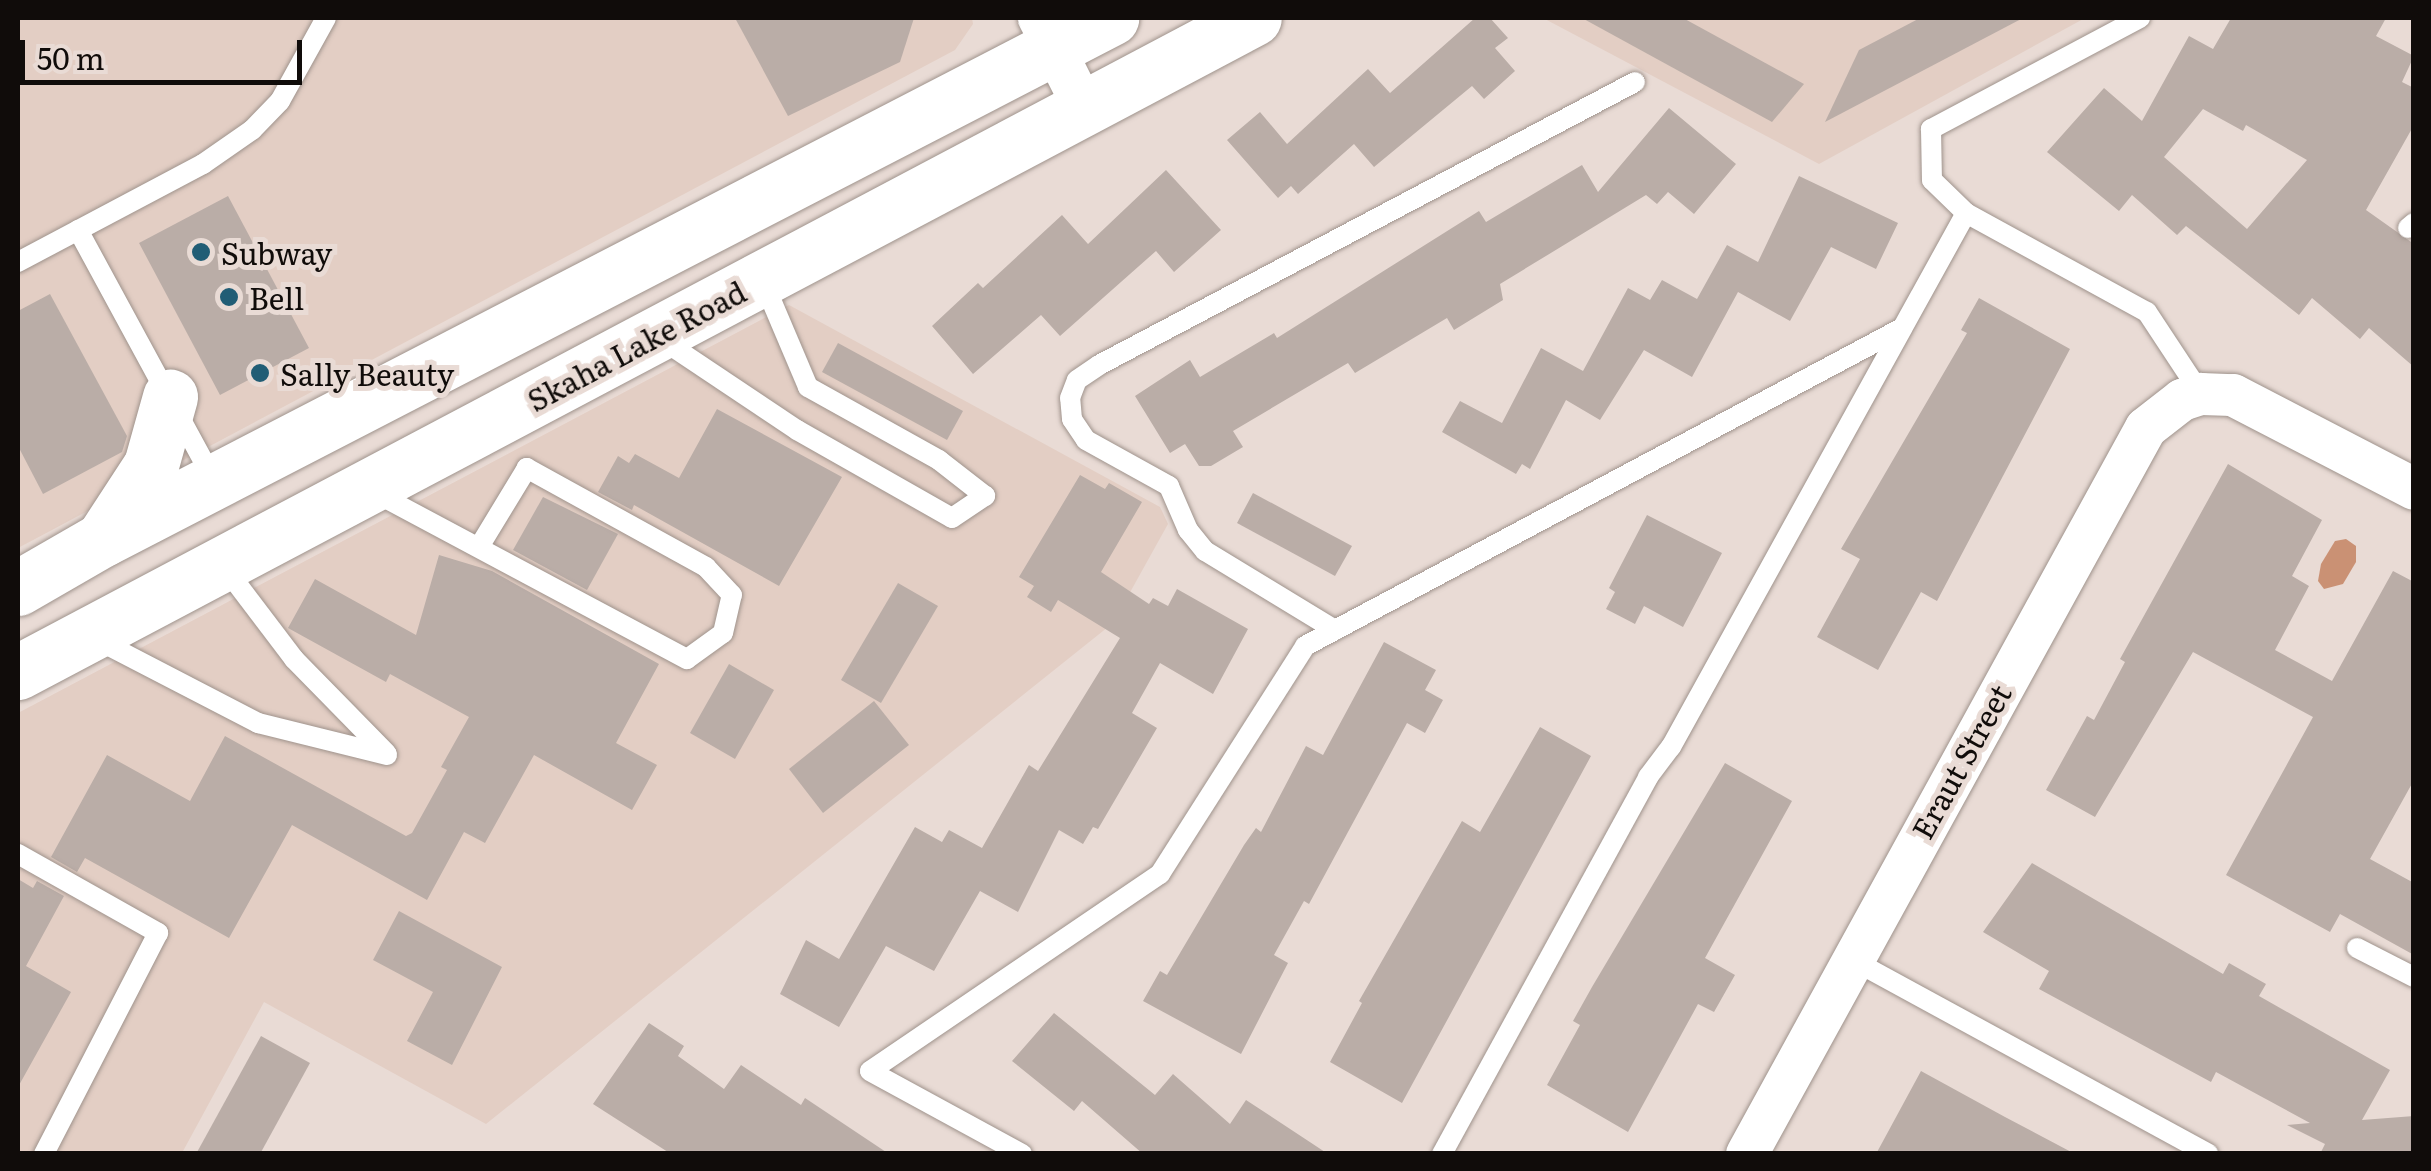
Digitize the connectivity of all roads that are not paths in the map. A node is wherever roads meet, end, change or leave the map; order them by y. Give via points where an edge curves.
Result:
1 (326, 18) edge
2 (1111, 18) edge
3 (1254, 18) edge
4 (2140, 18) edge
5 (1046, 32) edge
6 (1635, 82) dead end
7 (1084, 108) junction
8 (1966, 213) junction
9 (78, 230) junction
10 (18, 262) edge
11 (762, 278) junction
12 (1902, 328) junction
13 (643, 341) junction
14 (2202, 394) junction
15 (170, 397) junction
16 (214, 481) junction
17 (366, 488) junction
18 (2414, 489) edge
19 (103, 539) junction
20 (479, 547) junction
21 (222, 564) junction
22 (18, 588) edge
23 (1335, 630) junction
24 (88, 635) junction
25 (18, 636) edge
26 (18, 672) edge
27 (18, 854) edge
28 (2357, 948) dead end
29 (1851, 959) junction
30 (2414, 977) edge
31 (44, 1154) edge
32 (1022, 1154) edge
33 (1442, 1154) edge
34 (1747, 1154) edge
35 (2208, 1154) edge

1 - 9 lane via 280,100 252,130 203,164
2 - 5 main road
3 - 7 main road, Skaha Lake Road
4 - 8 lane via 1931,129 1932,180
5 - 7 street
5 - 16 main road
6 - 23 lane via 1077,380 1072,419 1086,440 1169,486 1205,551
7 - 11 main road, Skaha Lake Road
8 - 12 lane
8 - 14 lane via 2147,312
9 - 10 lane
9 - 15 lane
11 - 13 main road, Skaha Lake Road
11 - 13 lane via 808,387 939,460 985,496 952,518
12 - 23 lane
12 - 33 lane
13 - 16 main road via 536,360 313,474 256,489
13 - 17 main road, Skaha Lake Road
14 - 18 street via 2234,395
14 - 29 street, Eraut Street via 2164,410 2130,452
15 - 16 lane
15 - 19 main road via 151,465
16 - 19 main road
16 - 25 main road via 215,513 197,535
17 - 20 lane
17 - 21 main road, Skaha Lake Road
19 - 22 main road
20 - 20 lane via 687,659 723,634 732,595 706,567 527,468
21 - 24 main road, Skaha Lake Road
21 - 24 lane via 294,659 387,755 258,723
23 - 32 lane via 1305,646 1160,874 870,1071
24 - 26 main road, Skaha Lake Road
27 - 31 lane via 158,933
28 - 30 lane
29 - 34 street, Eraut Street
29 - 35 lane

